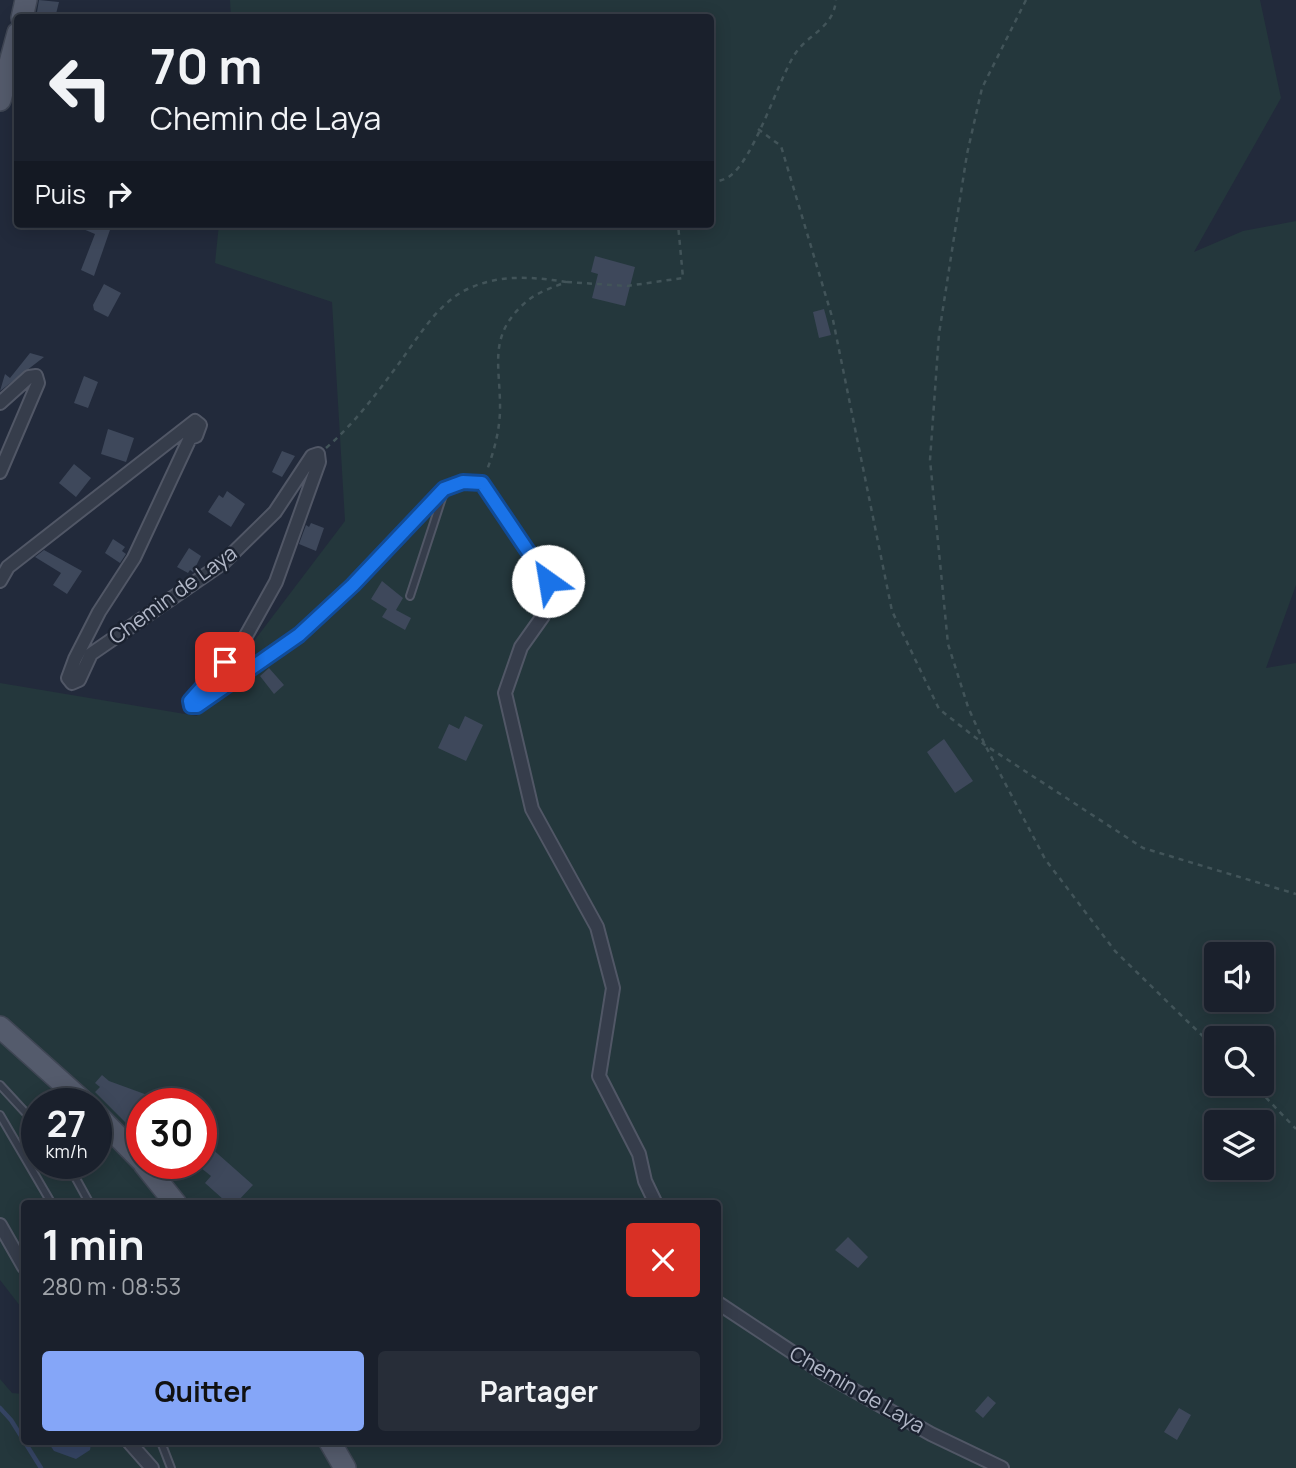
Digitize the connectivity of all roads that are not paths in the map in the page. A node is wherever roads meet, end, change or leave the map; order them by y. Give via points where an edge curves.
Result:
1 (14, 48) edge
2 (0, 100) edge
3 (0, 403) edge
4 (0, 472) edge
5 (444, 489) junction
6 (0, 581) edge
7 (410, 596) dead end
8 (0, 1027) edge
9 (0, 1085) edge
10 (68, 1088) edge
11 (21, 1108) edge
12 (0, 1115) edge
13 (112, 1131) edge
14 (126, 1145) edge
15 (76, 1179) edge
16 (156, 1179) edge
17 (50, 1200) edge
18 (88, 1200) edge
19 (173, 1200) edge
20 (654, 1200) edge
21 (0, 1225) edge
22 (21, 1262) edge
23 (721, 1305) edge
24 (132, 1445) edge
25 (162, 1445) edge
26 (332, 1445) edge
27 (152, 1468) edge
28 (172, 1468) edge
29 (345, 1468) edge
30 (1002, 1468) edge

1 - 2 main road
3 - 4 street via 36,376 38,383
5 - 6 street, Chemin de Laya via 299,635 197,706 190,701 242,643 276,582 318,454 312,456 275,512 223,563 91,654 79,680 72,683 68,678 75,659 134,558 200,425 195,421 188,424 163,449 8,567
5 - 7 lane
5 - 20 street via 463,482 482,483 548,581 543,616 521,647 505,693 532,809 597,927 613,988 599,1076 639,1154
8 - 10 main road
9 - 11 lane
12 - 17 lane
13 - 14 main road
15 - 18 lane
16 - 19 main road
21 - 22 street
23 - 30 street, Chemin de Laya via 825,1374
24 - 27 street
25 - 28 lane
26 - 29 main road

